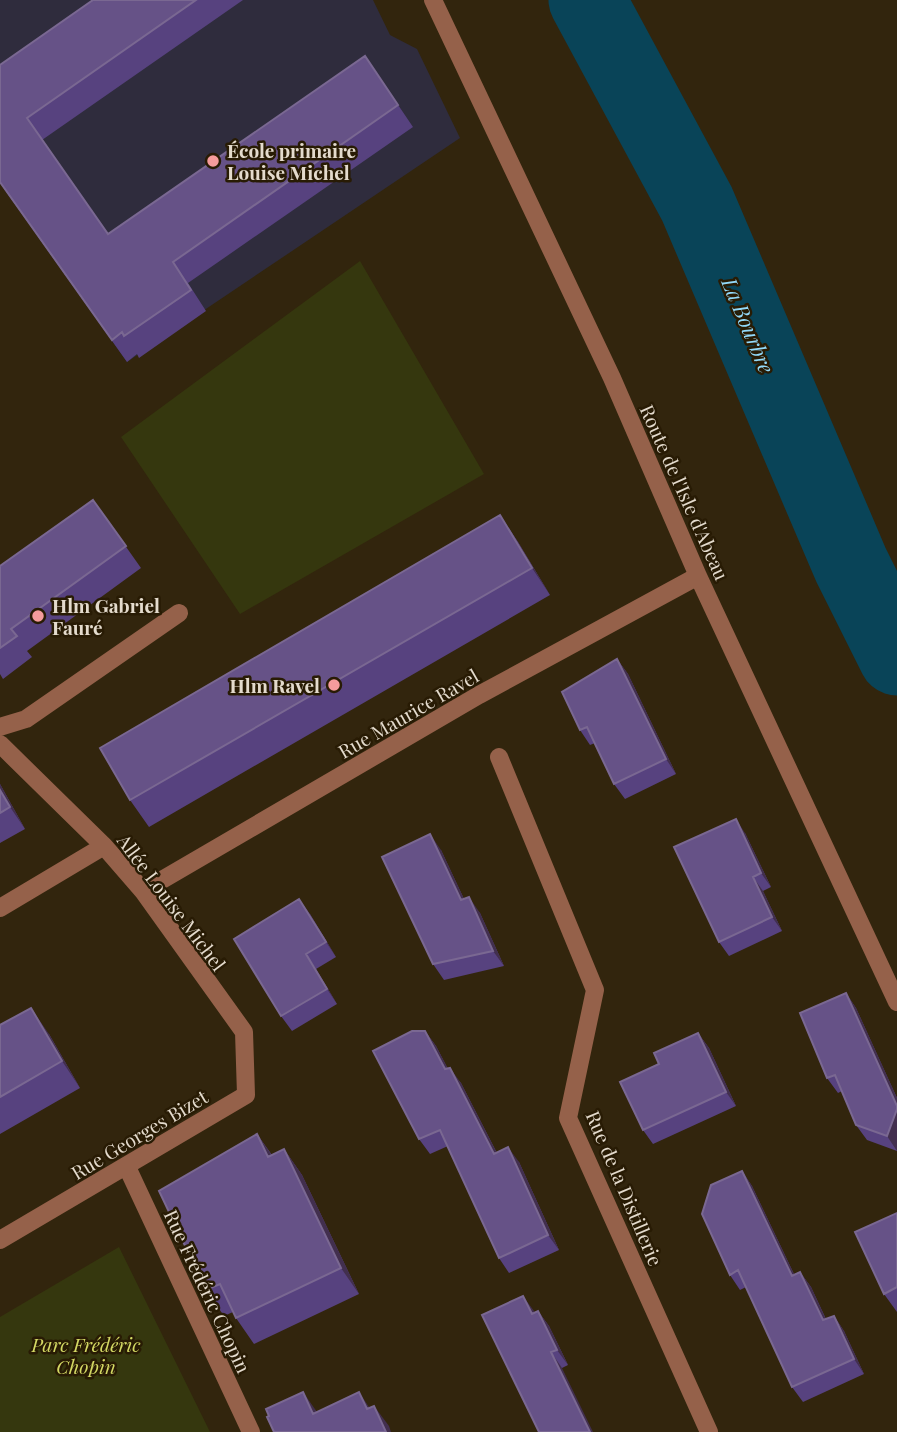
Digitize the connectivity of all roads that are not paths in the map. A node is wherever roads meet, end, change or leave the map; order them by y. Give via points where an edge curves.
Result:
1 (433, 0) edge
2 (698, 576) junction
3 (179, 613) dead end
4 (0, 727) edge
5 (0, 744) edge
6 (499, 757) dead end
7 (104, 846) junction
8 (143, 891) junction
9 (0, 908) edge
10 (897, 1002) edge
11 (244, 1032) joint
12 (127, 1167) junction
13 (0, 1240) edge
14 (251, 1432) edge
15 (709, 1432) edge

1 - 2 street, Route de l'Isle d'Abeau via 612,378
2 - 8 street, Rue Maurice Ravel via 479,695
2 - 10 street, Route de l'Isle d'Abeau
3 - 4 street via 26,719
5 - 7 street, Allée Louise Michel
6 - 15 street, Rue de la Distillerie via 595,990 568,1118
7 - 8 street, Allée Louise Michel
7 - 9 street
8 - 11 street, Allée Louise Michel
11 - 12 street, Rue Georges Bizet via 246,1095
12 - 13 street, Rue Georges Bizet
12 - 14 street, Rue Frédéric Chopin

